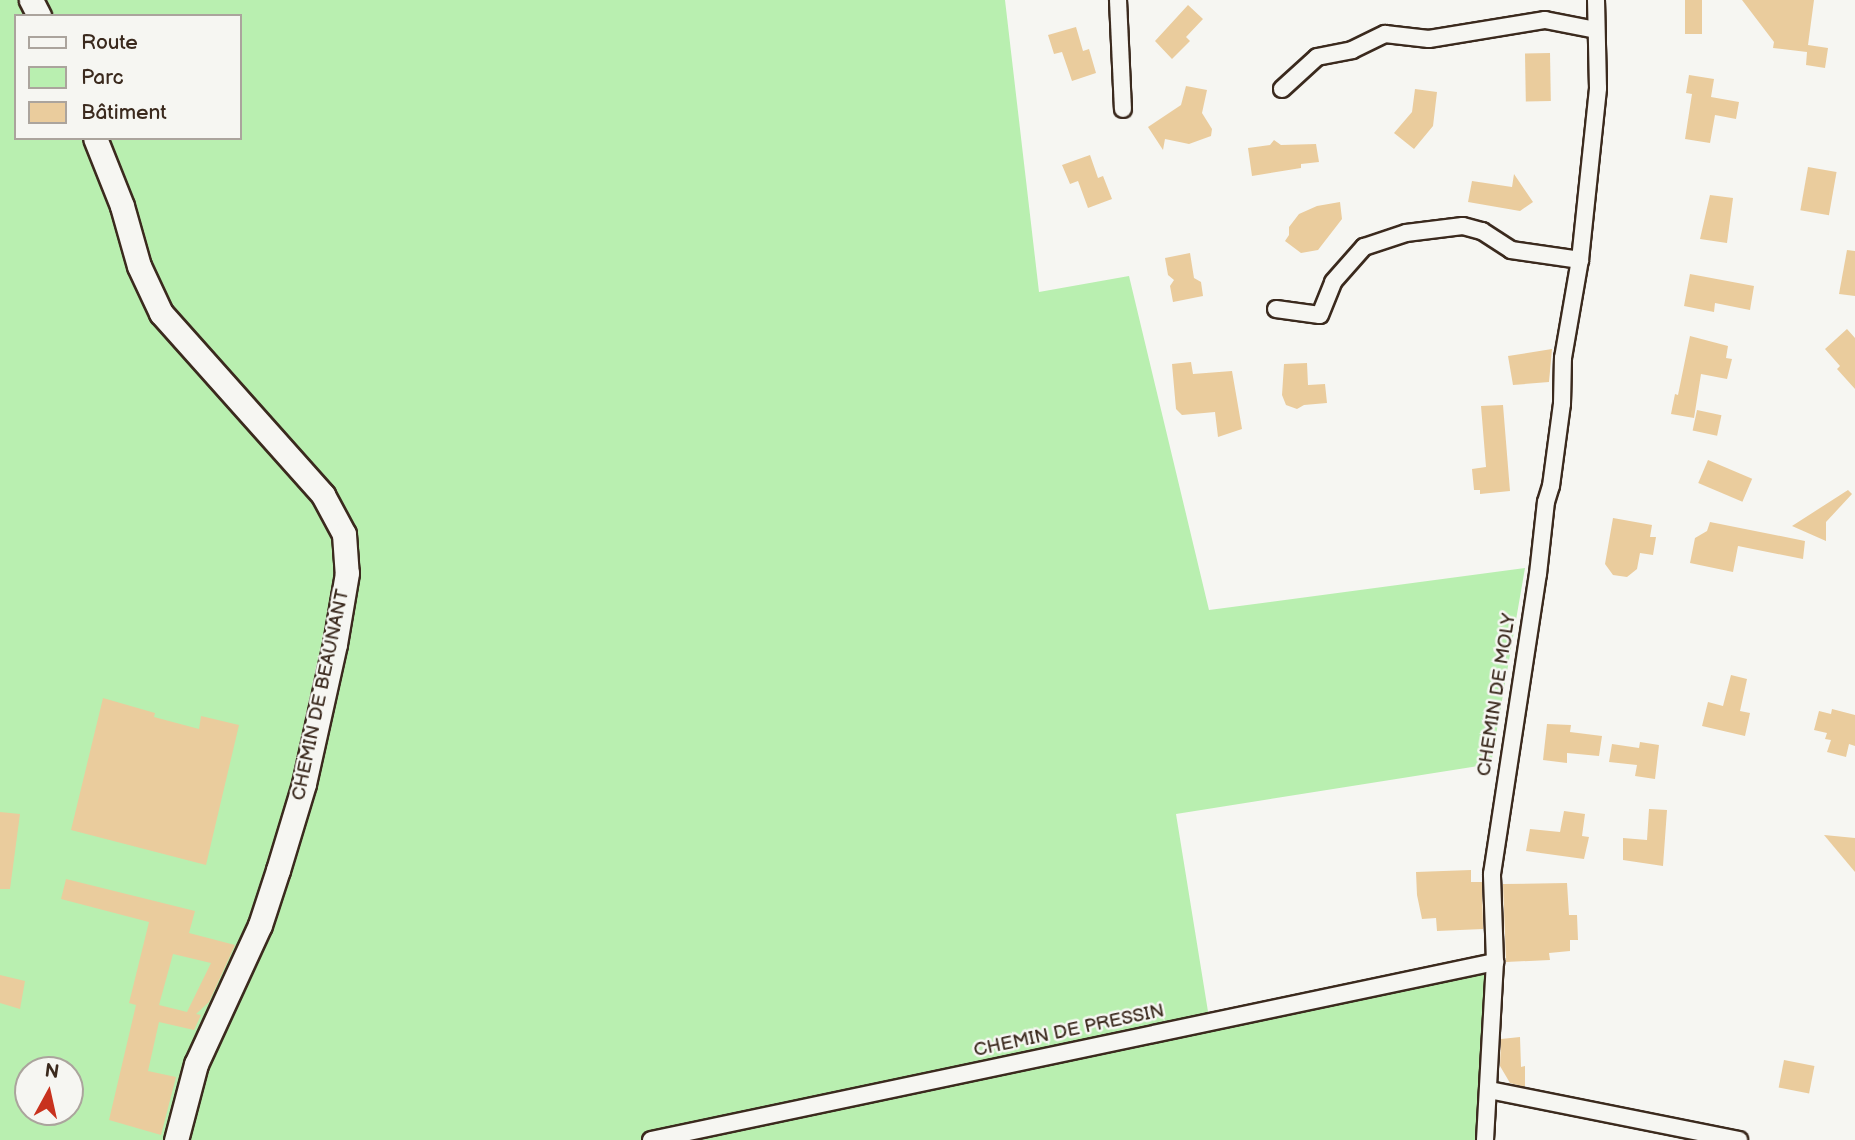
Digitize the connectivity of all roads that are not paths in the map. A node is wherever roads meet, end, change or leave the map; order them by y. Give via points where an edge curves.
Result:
1 (1118, 0) edge
2 (1596, 0) edge
3 (1596, 30) junction
4 (1282, 89) dead end
5 (1123, 109) dead end
6 (96, 140) edge
7 (1580, 260) junction
8 (1276, 309) dead end
9 (1495, 962) junction
10 (1489, 1090) junction
11 (176, 1140) edge
12 (651, 1140) edge
13 (1485, 1140) edge
14 (1739, 1140) edge

1 - 5 street
2 - 3 street, CHEMIN DE MOLY
3 - 4 street via 1545,20 1429,39 1385,34 1352,50 1317,57
3 - 7 street, CHEMIN DE MOLY via 1598,88
6 - 11 street, CHEMIN DE BEAUNANT via 139,266 161,313 323,495 344,534 347,573 306,773 260,925 196,1064
7 - 8 street via 1511,250 1482,231 1462,226 1406,233 1364,247 1333,282 1320,315
7 - 9 street, CHEMIN DE MOLY via 1492,874
9 - 10 street, CHEMIN DE MOLY
9 - 12 street, CHEMIN DE PRESSIN
10 - 13 street, CHEMIN DE MOLY
10 - 14 street

